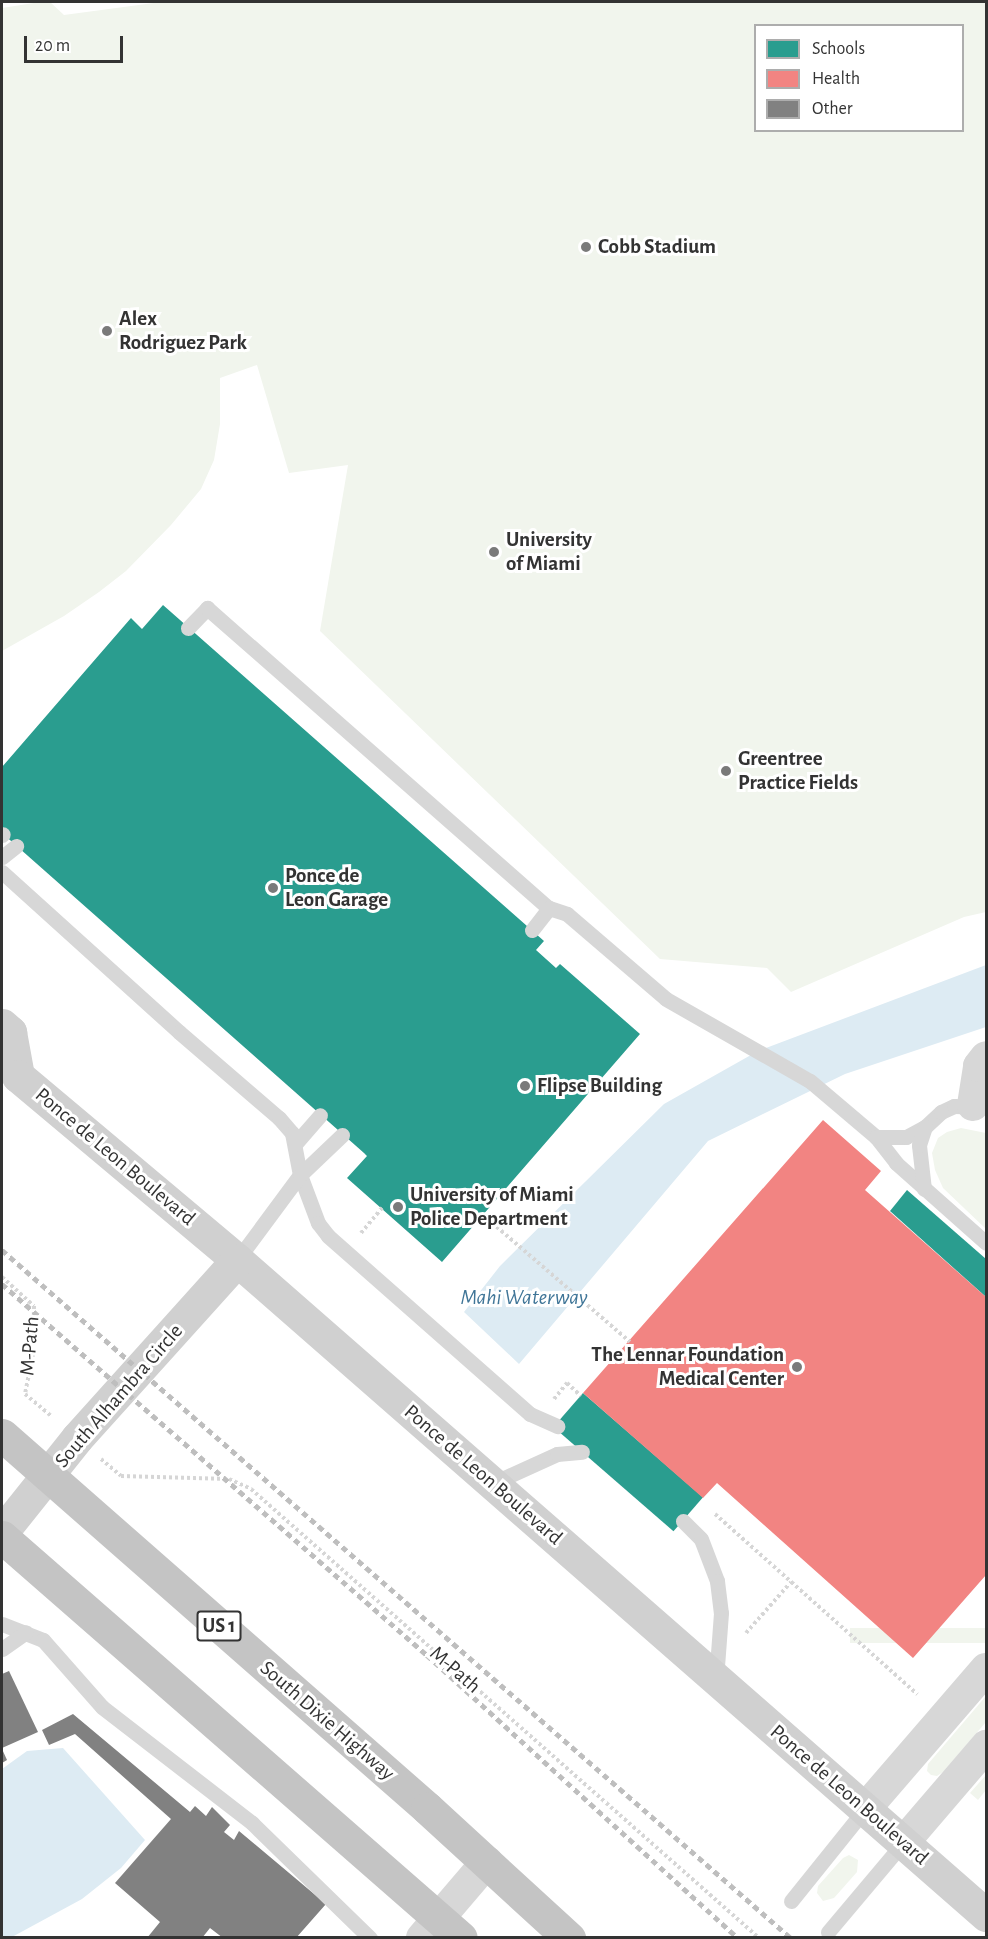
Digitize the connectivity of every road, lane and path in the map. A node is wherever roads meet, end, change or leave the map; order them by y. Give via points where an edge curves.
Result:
1 (188, 628) dead end
2 (16, 846) dead end
3 (2, 857) edge
4 (2, 873) edge
5 (549, 908) junction
6 (532, 930) dead end
7 (2, 1025) edge
8 (987, 1057) edge
9 (10, 1074) edge
10 (980, 1107) edge
11 (320, 1115) dead end
12 (925, 1127) junction
13 (342, 1135) dead end
14 (876, 1137) junction
15 (295, 1144) junction
16 (300, 1175) junction
17 (924, 1189) junction
18 (382, 1208) dead end
19 (483, 1215) dead end
20 (358, 1236) dead end
21 (987, 1243) edge
22 (237, 1260) junction
23 (2, 1277) edge
24 (630, 1342) dead end
25 (25, 1394) dead end
26 (557, 1426) dead end
27 (2, 1435) edge
28 (582, 1452) dead end
29 (121, 1476) dead end
30 (48, 1477) junction
31 (493, 1483) junction
32 (709, 1509) dead end
33 (683, 1521) dead end
34 (2, 1532) edge
35 (2, 1537) edge
36 (791, 1582) junction
37 (2, 1624) edge
38 (26, 1632) junction
39 (746, 1633) dead end
40 (2, 1649) edge
41 (987, 1669) edge
42 (716, 1679) junction
43 (917, 1694) dead end
44 (987, 1746) edge
45 (865, 1809) junction
46 (903, 1843) junction
47 (487, 1862) junction
48 (791, 1901) dead end
49 (987, 1915) edge
50 (440, 1931) edge
51 (828, 1932) dead end
52 (370, 1938) edge
53 (569, 1938) edge
54 (759, 1938) edge

1 - 5 lane via 207,608
2 - 3 lane
4 - 15 lane via 279,1118 292,1132
5 - 6 lane
5 - 14 lane via 567,914 666,999 810,1081
7 - 9 street, Ponce de Leon Boulevard via 10,1032
8 - 10 street via 979,1066
9 - 22 street, Ponce de Leon Boulevard
10 - 12 lane via 954,1106
11 - 15 lane
12 - 14 lane via 906,1137
12 - 17 lane via 919,1145
13 - 16 lane
14 - 17 lane
15 - 16 lane
16 - 22 lane
16 - 26 lane via 318,1223 328,1236 530,1414
17 - 21 lane
18 - 20 path
19 - 24 path
22 - 30 street, South Alhambra Circle via 77,1438
22 - 31 street, Ponce de Leon Boulevard
23 - 25 path, M-Path via 34,1306 33,1354
27 - 30 highway, South Dixie Highway / US 1
28 - 31 lane via 557,1454
29 - 54 path, M-Path via 222,1478 250,1489
30 - 34 street, South Alhambra Circle
30 - 47 highway, South Dixie Highway / US 1
31 - 42 street, Ponce de Leon Boulevard
32 - 36 path
33 - 42 lane via 701,1539 717,1581 721,1613
35 - 50 highway
36 - 39 path
36 - 43 path
37 - 38 lane
38 - 40 lane
38 - 52 lane via 43,1640 102,1707 252,1823
41 - 45 street
42 - 45 street, Ponce de Leon Boulevard
44 - 46 street
45 - 46 street, Ponce de Leon Boulevard
45 - 48 lane
46 - 49 street, Ponce de Leon Boulevard
46 - 51 lane
47 - 50 street
47 - 53 highway, South Dixie Highway / US 1

